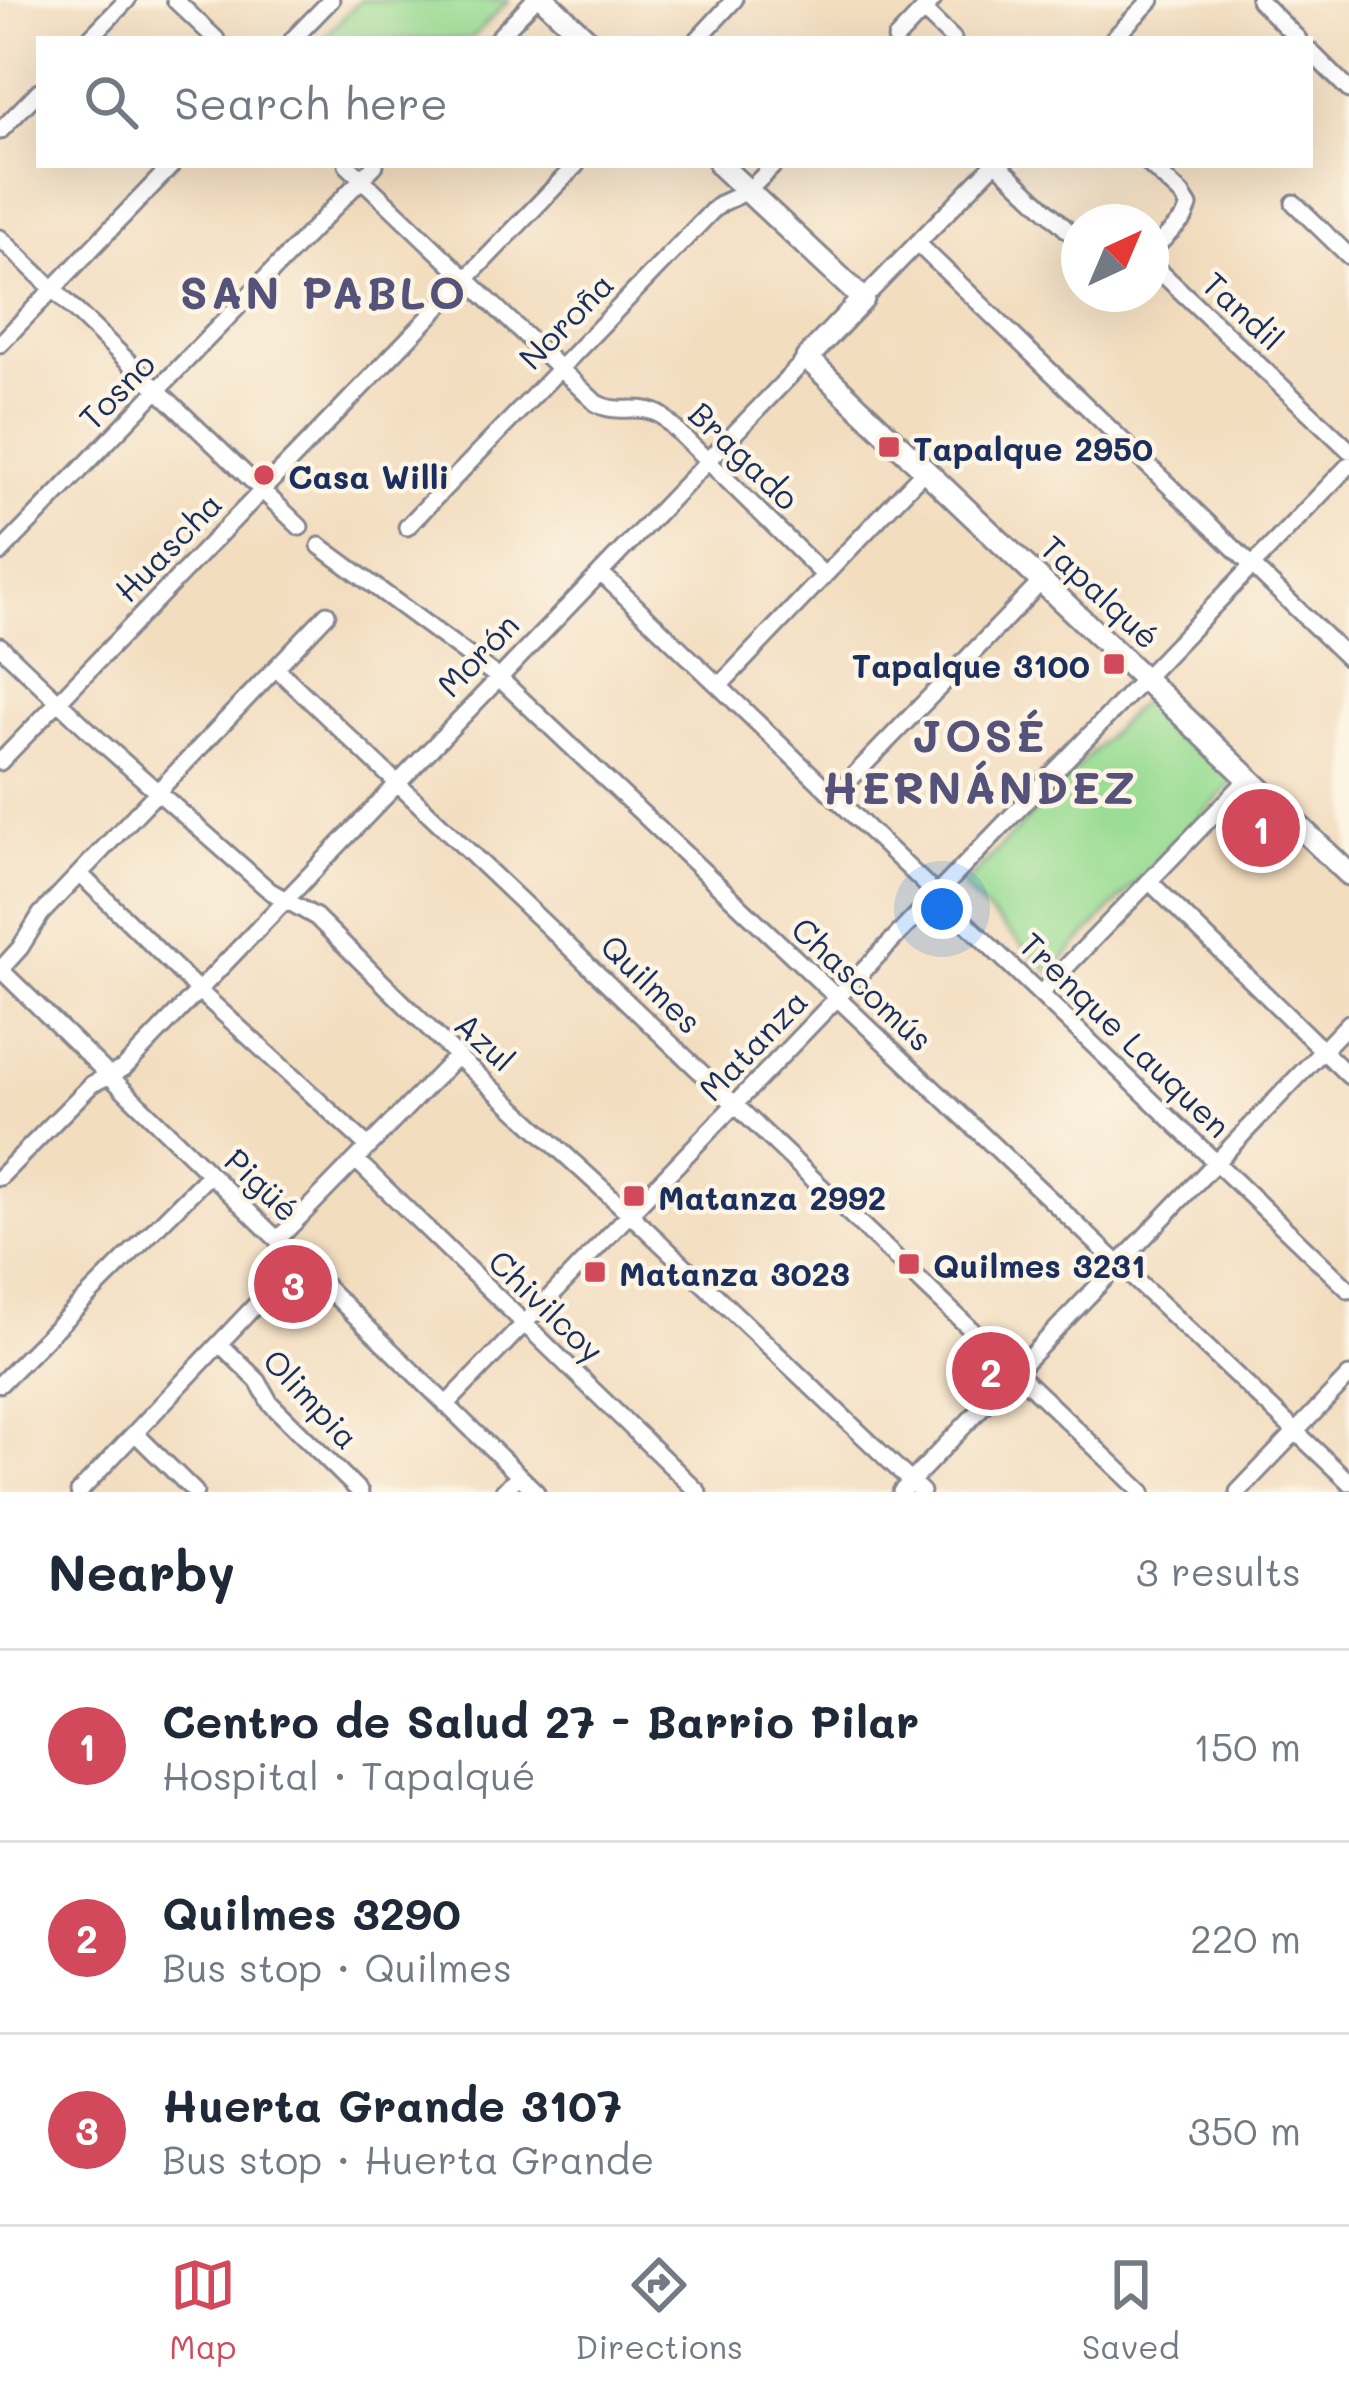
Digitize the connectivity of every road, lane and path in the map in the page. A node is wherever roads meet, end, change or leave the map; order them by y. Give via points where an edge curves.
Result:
1 (127, 0) edge
2 (175, 0) edge
3 (331, 0) edge
4 (535, 0) edge
5 (545, 0) edge
6 (734, 0) edge
7 (1150, 0) edge
8 (1258, 0) edge
9 (928, 5) edge
10 (92, 36) edge
11 (213, 36) edge
12 (296, 36) edge
13 (500, 36) edge
14 (583, 36) edge
15 (701, 36) edge
16 (899, 36) edge
17 (951, 36) edge
18 (1117, 36) edge
19 (1295, 36) edge
20 (1313, 54) edge
21 (1349, 90) edge
22 (36, 94) edge
23 (0, 131) edge
24 (169, 168) edge
25 (350, 168) edge
26 (372, 168) edge
27 (574, 168) edge
28 (723, 168) edge
29 (771, 168) edge
30 (993, 168) edge
31 (999, 168) edge
32 (1153, 168) edge
33 (362, 179) junction
34 (748, 191) junction
35 (1294, 203) dead end
36 (1061, 225) edge
37 (1169, 234) edge
38 (0, 238) edge
39 (917, 243) junction
40 (1349, 256) edge
41 (466, 279) junction
42 (1169, 280) edge
43 (53, 289) junction
44 (863, 299) junction
45 (0, 344) edge
46 (807, 358) junction
47 (560, 368) junction
48 (158, 390) junction
49 (1349, 450) edge
50 (709, 460) junction
51 (1349, 464) edge
52 (925, 470) junction
53 (262, 491) junction
54 (301, 527) dead end
55 (407, 527) dead end
56 (320, 545) dead end
57 (0, 553) edge
58 (1252, 566) junction
59 (601, 573) junction
60 (824, 575) junction
61 (1042, 581) junction
62 (327, 614) dead end
63 (0, 646) edge
64 (1349, 659) edge
65 (276, 668) junction
66 (499, 678) junction
67 (1145, 678) junction
68 (719, 686) junction
69 (58, 702) junction
70 (0, 762) edge
71 (1249, 778) junction
72 (399, 783) junction
73 (158, 791) junction
74 (834, 796) junction
75 (80, 874) junction
76 (1349, 874) edge
77 (1149, 881) junction
78 (937, 895) junction
79 (285, 901) junction
80 (0, 970) edge
81 (199, 991) junction
82 (1040, 994) junction
83 (837, 999) junction
84 (1349, 1023) edge
85 (1323, 1051) junction
86 (457, 1056) junction
87 (110, 1076) junction
88 (1349, 1076) edge
89 (736, 1104) junction
90 (369, 1147) junction
91 (356, 1160) junction
92 (1216, 1162) junction
93 (209, 1174) junction
94 (0, 1177) edge
95 (630, 1214) junction
96 (277, 1240) junction
97 (298, 1260) junction
98 (1119, 1265) junction
99 (1349, 1290) edge
100 (524, 1325) junction
101 (220, 1344) junction
102 (1017, 1371) junction
103 (1349, 1376) edge
104 (0, 1384) edge
105 (446, 1405) junction
106 (1296, 1431) junction
107 (135, 1433) junction
108 (519, 1475) junction
109 (1349, 1482) edge
110 (911, 1488) edge
111 (79, 1492) edge
112 (196, 1492) edge
113 (360, 1492) edge
114 (503, 1492) edge
115 (536, 1492) edge
116 (698, 1492) edge
117 (1142, 1492) edge
118 (1238, 1492) edge

1 - 10 street
2 - 11 street
3 - 12 street
4 - 13 street
5 - 14 main road
6 - 15 street
7 - 18 street
8 - 19 street
9 - 16 street
9 - 17 street
20 - 21 street
22 - 23 street
24 - 43 street
25 - 33 street, Bragado
26 - 33 street, Tosno
27 - 41 street, Huascha
28 - 34 main road
29 - 34 street, Noroña
30 - 39 street, Morón
31 - 36 street
32 - 37 street via 1189,206
33 - 41 street, Bragado
33 - 48 street, Tosno
34 - 44 main road
34 - 47 street, Noroña via 712,211
35 - 40 street
38 - 43 street
39 - 44 street, Morón
39 - 58 street
41 - 47 street, Bragado
41 - 53 street, Huascha
42 - 49 street, Tandil
43 - 45 street
43 - 48 street
44 - 46 main road, Morón
46 - 50 street, Morón
46 - 52 main road, Tapalqué
47 - 50 street, Bragado via 607,410 653,410
47 - 55 street, Noroña
48 - 53 street
48 - 57 street, Tosno
50 - 59 street, Morón
50 - 60 street, Bragado
51 - 58 street, Matanza
52 - 60 street
52 - 61 main road, Tapalqué
53 - 54 street
53 - 69 street, Huascha
56 - 66 street, Chascomús
58 - 64 street
58 - 67 street, Matanza
59 - 66 street, Morón
59 - 68 street, Trenque Lauquen
60 - 68 street
61 - 67 main road, Tapalqué
61 - 74 street
62 - 65 street
63 - 69 street, Azul
65 - 72 street, Quilmes
65 - 73 street
66 - 72 street, Morón
66 - 83 street, Chascomús
67 - 71 main road, Tapalqué
67 - 78 street, Matanza
68 - 74 street, Trenque Lauquen
69 - 70 street, Huascha
69 - 73 street, Azul
71 - 76 main road, Tapalqué
71 - 77 street
72 - 79 street, Morón
72 - 89 street, Quilmes
73 - 75 street
73 - 79 street, Azul
74 - 78 street, Trenque Lauquen
75 - 80 street
75 - 81 street
77 - 82 street
77 - 85 street
78 - 82 street, Trenque Lauquen
78 - 83 street, Matanza
79 - 81 street, Morón
79 - 86 street, Azul via 316,917
80 - 87 street, Pigüé
81 - 87 street, Morón
81 - 90 street
82 - 92 street, Trenque Lauquen
83 - 89 street, Matanza
83 - 98 street, Chascomús
84 - 85 street
85 - 88 street
85 - 92 street
86 - 90 street
86 - 95 street, Azul
87 - 93 street, Pigüé
87 - 94 street, Morón via 92,1084
89 - 95 street, Matanza
89 - 102 street, Quilmes
90 - 91 street
91 - 96 street
91 - 100 street, Chivilcoy
92 - 98 street
92 - 99 street, Trenque Lauquen
93 - 96 street, Pigüé
93 - 104 street
95 - 100 street, Matanza
95 - 110 street, Azul
96 - 97 street, Pigüé
97 - 101 street
97 - 105 street, Pigüé
98 - 102 street
98 - 106 street, Chascomús
100 - 105 street, Matanza
100 - 116 street, Chivilcoy
101 - 107 street
101 - 113 street, Olimpia
102 - 110 street
102 - 117 street, Quilmes
103 - 106 street
105 - 108 street, Pigüé
106 - 109 street, Chascomús
106 - 118 street
107 - 111 street
107 - 112 street
108 - 114 street
108 - 115 street, Pigüé

